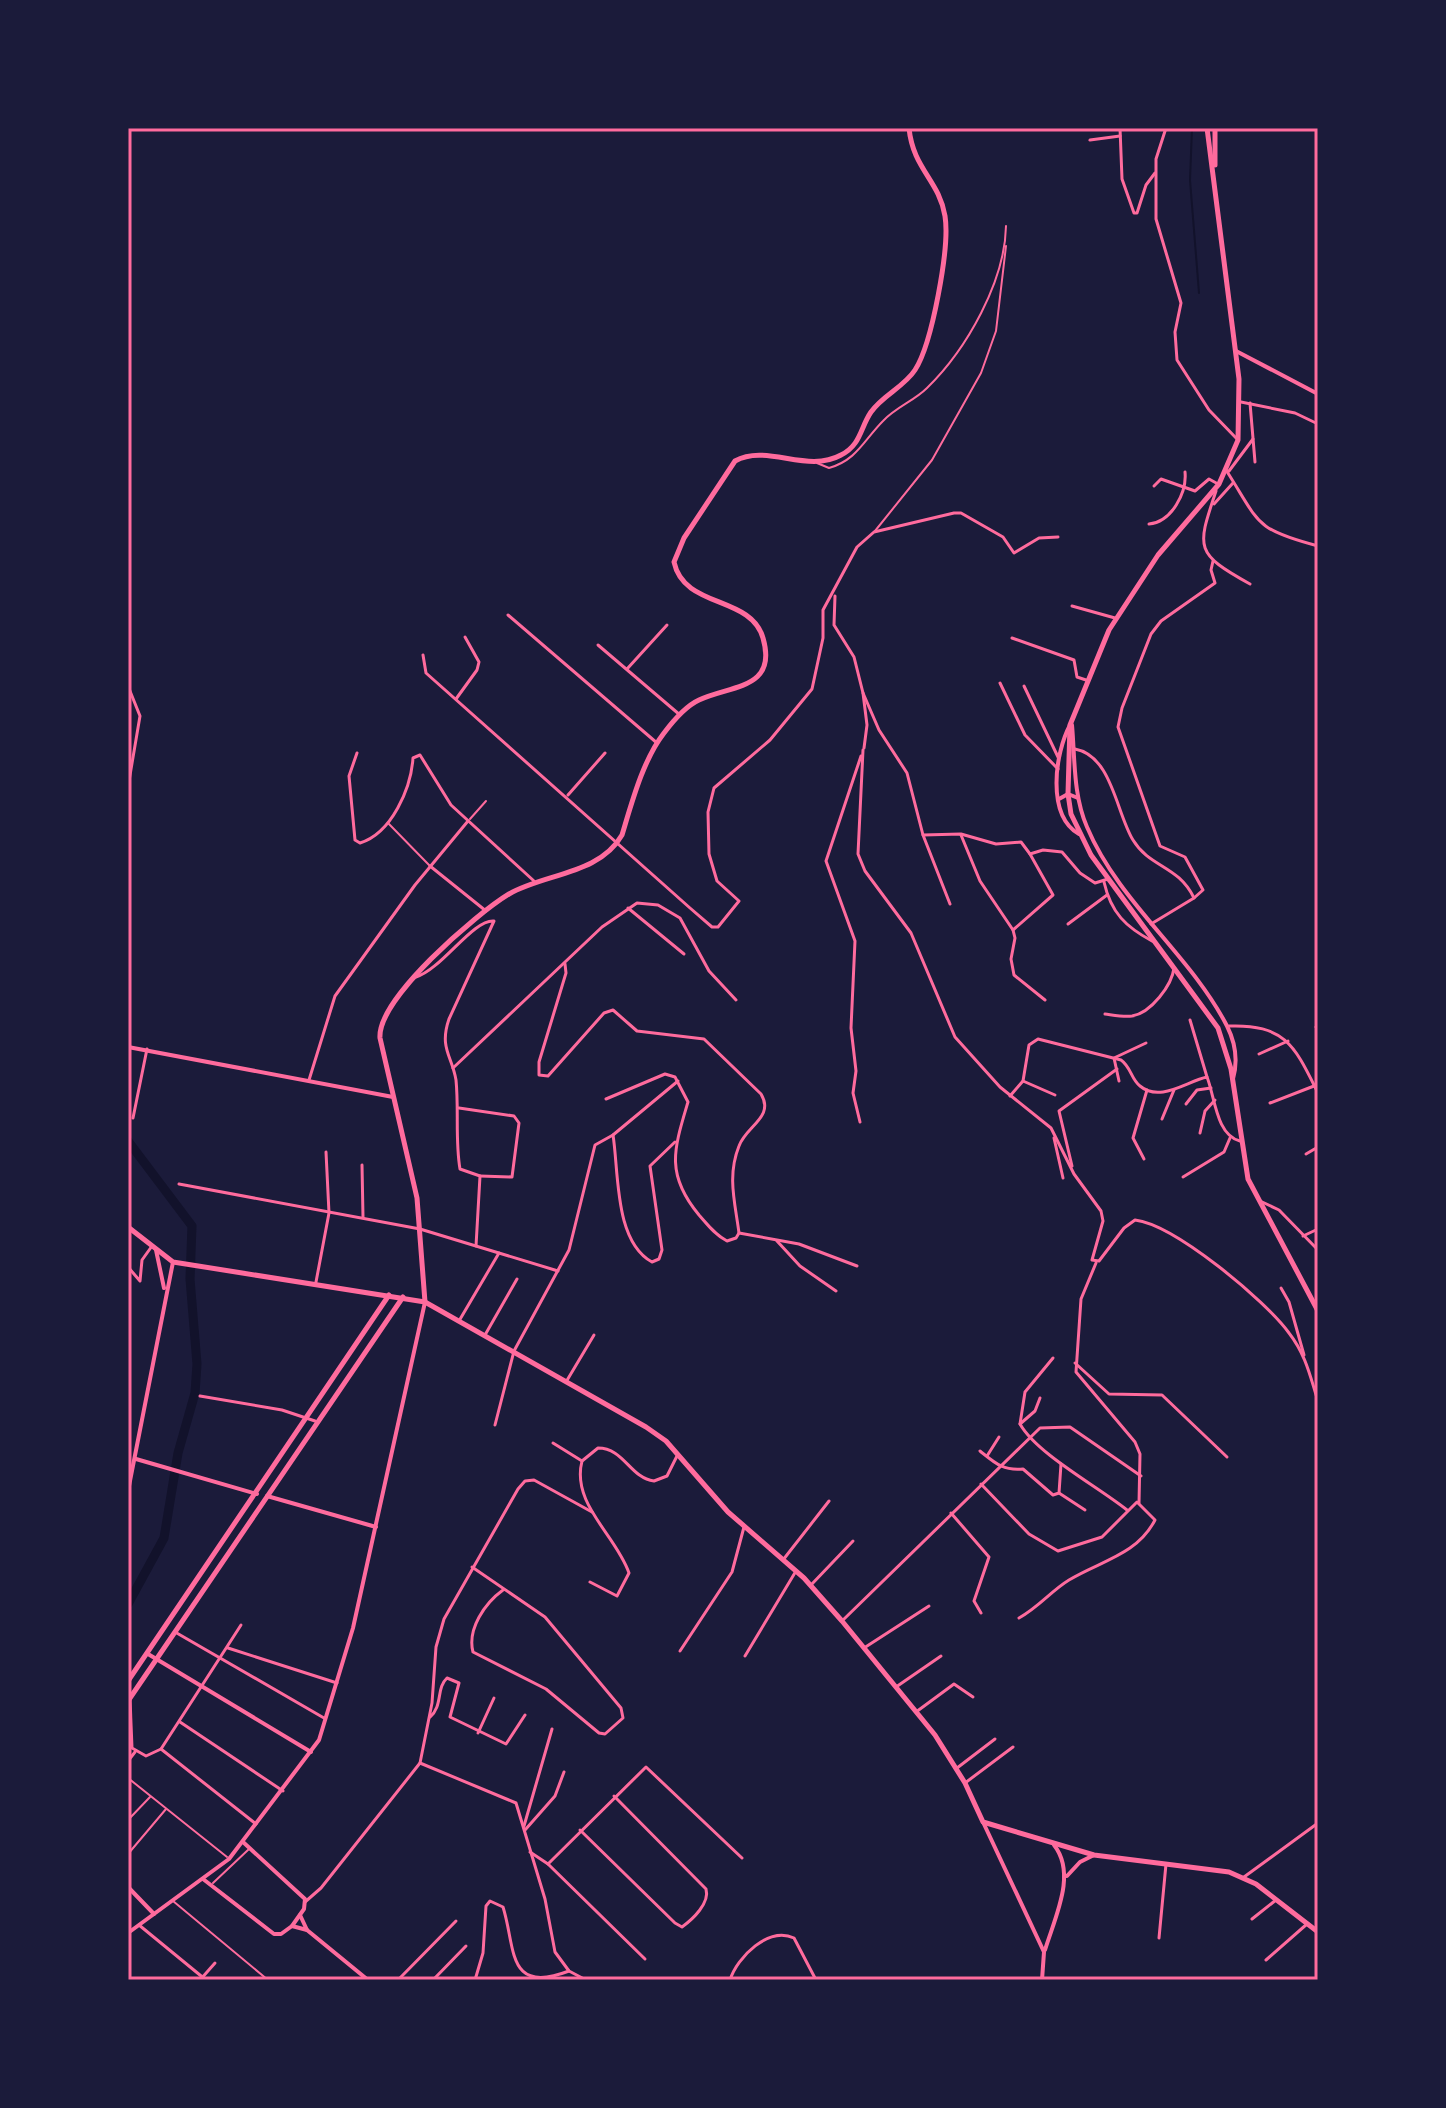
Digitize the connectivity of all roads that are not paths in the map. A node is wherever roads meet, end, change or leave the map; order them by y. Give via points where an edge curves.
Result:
1 (909, 128) edge
2 (1120, 128) edge
3 (1166, 128) edge
4 (1205, 128) edge
5 (1215, 128) edge
6 (1120, 136) junction
7 (1090, 140) dead end
8 (1155, 173) junction
9 (1215, 178) junction
10 (1006, 226) dead end
11 (1006, 243) junction
12 (1236, 351) junction
13 (1318, 395) edge
14 (1241, 402) junction
15 (1250, 403) junction
16 (1318, 424) edge
17 (1255, 436) junction
18 (1238, 440) junction
19 (1255, 462) dead end
20 (817, 463) junction
21 (1227, 471) junction
22 (1185, 472) dead end
23 (1234, 482) junction
24 (1219, 484) junction
25 (1154, 486) dead end
26 (1187, 487) junction
27 (1211, 506) junction
28 (1149, 524) dead end
29 (874, 532) junction
30 (1058, 537) dead end
31 (1318, 546) edge
32 (1213, 561) junction
33 (1250, 584) dead end
34 (835, 593) junction
35 (1072, 606) dead end
36 (508, 615) dead end
37 (1115, 618) junction
38 (667, 625) dead end
39 (465, 637) dead end
40 (1012, 638) dead end
41 (598, 645) dead end
42 (423, 655) dead end
43 (627, 669) junction
44 (1086, 680) junction
45 (1000, 683) dead end
46 (128, 686) edge
47 (1024, 686) dead end
48 (863, 693) junction
49 (456, 699) junction
50 (680, 715) junction
51 (1071, 722) junction
52 (657, 743) junction
53 (1075, 749) junction
54 (863, 750) junction
55 (357, 753) dead end
56 (605, 753) dead end
57 (1058, 757) junction
58 (1058, 769) junction
59 (128, 787) edge
60 (1068, 794) junction
61 (567, 796) junction
62 (1078, 798) junction
63 (1059, 799) junction
64 (486, 801) dead end
65 (1081, 809) junction
66 (1062, 813) junction
67 (1071, 814) junction
68 (469, 820) junction
69 (387, 822) junction
70 (961, 834) junction
71 (923, 835) junction
72 (1081, 835) junction
73 (619, 841) junction
74 (1030, 854) junction
75 (430, 866) junction
76 (1106, 881) junction
77 (537, 883) junction
78 (1107, 895) junction
79 (1194, 898) junction
80 (950, 904) dead end
81 (628, 908) junction
82 (690, 908) junction
83 (486, 911) junction
84 (680, 918) junction
85 (1068, 924) dead end
86 (1151, 924) junction
87 (1013, 930) junction
88 (684, 954) dead end
89 (1168, 961) junction
90 (565, 964) junction
91 (1174, 968) junction
92 (416, 977) junction
93 (736, 1000) dead end
94 (1045, 1000) dead end
95 (1105, 1014) dead end
96 (1190, 1020) dead end
97 (1227, 1026) junction
98 (1288, 1041) junction
99 (1146, 1043) dead end
100 (128, 1047) edge
101 (147, 1049) junction
102 (1259, 1054) dead end
103 (1114, 1058) junction
104 (453, 1068) junction
105 (1117, 1069) junction
106 (1207, 1077) junction
107 (309, 1080) junction
108 (1232, 1080) junction
109 (678, 1081) junction
110 (1023, 1081) junction
111 (1119, 1081) dead end
112 (1314, 1086) junction
113 (1211, 1088) junction
114 (1147, 1090) junction
115 (1174, 1090) junction
116 (1318, 1093) edge
117 (1055, 1095) dead end
118 (1010, 1096) junction
119 (393, 1097) junction
120 (606, 1099) dead end
121 (1215, 1100) junction
122 (1270, 1103) dead end
123 (1186, 1104) dead end
124 (458, 1107) junction
125 (133, 1118) dead end
126 (1162, 1119) dead end
127 (860, 1122) dead end
128 (1200, 1133) dead end
129 (1054, 1134) junction
130 (613, 1135) junction
131 (1230, 1138) junction
132 (1240, 1141) junction
133 (675, 1142) junction
134 (1318, 1147) edge
135 (326, 1152) dead end
136 (1306, 1154) dead end
137 (1144, 1159) dead end
138 (362, 1165) dead end
139 (1072, 1170) junction
140 (480, 1176) junction
141 (1183, 1177) dead end
142 (1063, 1178) dead end
143 (179, 1184) dead end
144 (1257, 1199) junction
145 (329, 1213) junction
146 (363, 1219) junction
147 (128, 1227) edge
148 (420, 1229) junction
149 (1318, 1229) edge
150 (739, 1233) junction
151 (1302, 1236) junction
152 (777, 1241) junction
153 (476, 1246) junction
154 (154, 1248) junction
155 (1318, 1250) edge
156 (499, 1253) junction
157 (176, 1262) junction
158 (1096, 1263) junction
159 (857, 1266) dead end
160 (128, 1267) edge
161 (558, 1271) junction
162 (517, 1279) dead end
163 (316, 1282) junction
164 (1281, 1288) dead end
165 (165, 1290) junction
166 (836, 1291) dead end
167 (389, 1295) junction
168 (403, 1297) junction
169 (425, 1302) junction
170 (1318, 1311) edge
171 (459, 1321) junction
172 (485, 1335) junction
173 (594, 1335) dead end
174 (357, 1346) junction
175 (367, 1351) junction
176 (514, 1351) junction
177 (1053, 1358) dead end
178 (1305, 1358) junction
179 (1075, 1363) junction
180 (566, 1382) junction
181 (200, 1396) dead end
182 (1040, 1398) dead end
183 (1318, 1401) edge
184 (308, 1417) junction
185 (315, 1421) junction
186 (1020, 1424) junction
187 (495, 1425) dead end
188 (1029, 1436) junction
189 (999, 1437) dead end
190 (553, 1443) dead end
191 (980, 1451) dead end
192 (677, 1453) junction
193 (987, 1456) junction
194 (1227, 1457) dead end
195 (136, 1459) junction
196 (582, 1461) junction
197 (1061, 1464) junction
198 (688, 1465) junction
199 (998, 1466) junction
200 (674, 1469) junction
201 (1141, 1476) junction
202 (981, 1484) junction
203 (128, 1491) edge
204 (1059, 1493) junction
205 (257, 1494) junction
206 (267, 1496) junction
207 (829, 1501) dead end
208 (1139, 1503) junction
209 (1085, 1510) dead end
210 (1127, 1510) junction
211 (592, 1512) junction
212 (951, 1513) junction
213 (376, 1527) junction
214 (744, 1527) junction
215 (853, 1541) dead end
216 (783, 1560) junction
217 (472, 1567) junction
218 (796, 1571) junction
219 (590, 1582) dead end
220 (811, 1585) junction
221 (503, 1590) junction
222 (929, 1606) dead end
223 (981, 1613) dead end
224 (1019, 1618) dead end
225 (842, 1621) junction
226 (241, 1625) dead end
227 (175, 1632) junction
228 (228, 1648) junction
229 (864, 1648) junction
230 (680, 1651) dead end
231 (148, 1654) junction
232 (745, 1656) dead end
233 (941, 1656) dead end
234 (157, 1659) junction
235 (222, 1659) junction
236 (128, 1681) edge
237 (337, 1683) junction
238 (896, 1687) junction
239 (203, 1688) junction
240 (973, 1697) dead end
241 (494, 1698) dead end
242 (129, 1700) edge
243 (916, 1712) junction
244 (525, 1715) dead end
245 (430, 1717) junction
246 (326, 1719) junction
247 (180, 1722) junction
248 (552, 1729) dead end
249 (478, 1733) junction
250 (995, 1739) dead end
251 (1013, 1747) dead end
252 (161, 1749) junction
253 (135, 1752) junction
254 (311, 1752) junction
255 (128, 1761) edge
256 (420, 1763) junction
257 (957, 1768) junction
258 (564, 1772) dead end
259 (128, 1778) edge
260 (965, 1783) junction
261 (283, 1791) junction
262 (151, 1796) junction
263 (614, 1796) junction
264 (167, 1809) junction
265 (128, 1820) edge
266 (983, 1822) junction
267 (1318, 1823) edge
268 (257, 1825) junction
269 (525, 1828) junction
270 (580, 1830) junction
271 (243, 1842) junction
272 (1053, 1844) junction
273 (250, 1848) junction
274 (530, 1852) junction
275 (128, 1854) edge
276 (1094, 1855) junction
277 (742, 1858) dead end
278 (229, 1859) junction
279 (548, 1864) junction
280 (1166, 1864) junction
281 (1244, 1877) junction
282 (1065, 1878) junction
283 (203, 1879) junction
284 (210, 1885) junction
285 (128, 1887) edge
286 (172, 1900) junction
287 (1276, 1900) junction
288 (305, 1902) junction
289 (154, 1914) junction
290 (300, 1915) junction
291 (1252, 1919) dead end
292 (456, 1921) dead end
293 (1307, 1924) junction
294 (139, 1925) junction
295 (292, 1926) junction
296 (307, 1930) junction
297 (1318, 1932) edge
298 (128, 1933) edge
299 (1159, 1938) dead end
300 (466, 1946) dead end
301 (1044, 1952) junction
302 (645, 1959) dead end
303 (1266, 1960) dead end
304 (215, 1963) dead end
305 (569, 1971) junction
306 (203, 1979) edge
307 (268, 1980) edge
308 (368, 1980) edge
309 (398, 1980) edge
310 (433, 1980) edge
311 (475, 1980) edge
312 (586, 1980) edge
313 (730, 1980) edge
314 (816, 1980) edge
315 (1042, 1980) edge

1 - 20 main road via 914,156 945,215 946,250 935,305 914,373 872,411 854,447
2 - 6 street
3 - 8 street
4 - 9 main road
5 - 9 main road
6 - 7 street
6 - 8 street via 1122,179 1134,213
8 - 18 street via 1157,228 1181,303 1177,360 1209,410
9 - 12 main road
10 - 11 street
11 - 20 street via 972,327 932,383 885,418 850,459 829,468
11 - 29 street via 996,331 981,373 932,460
12 - 13 street
12 - 14 main road
14 - 15 street
14 - 18 main road
15 - 16 street
15 - 17 street
17 - 19 street
17 - 21 street
18 - 21 main road
20 - 50 main road via 741,458 706,501 674,562 692,591 749,618 761,633 765,656 751,683 702,698
21 - 23 street
21 - 24 main road
22 - 26 street
23 - 27 street
23 - 31 street via 1266,530
24 - 26 street via 1209,479 1199,490
24 - 27 street
24 - 37 main road via 1158,555
25 - 26 street via 1167,479
26 - 28 street via 1159,522
27 - 32 street via 1201,538
29 - 30 street via 961,513 1003,537 1014,553 1039,538
29 - 34 street via 850,556
32 - 33 street
32 - 79 street via 1215,583 1151,634 1118,727 1160,846 1185,857 1203,890
34 - 48 street via 834,625 854,657
34 - 82 street via 823,610 812,689 770,740 714,788 708,812 709,854 717,881 739,901 726,920 712,927
35 - 37 street
36 - 52 street
37 - 44 main road
38 - 43 street
39 - 49 street via 479,666
40 - 44 street via 1074,660 1077,677
41 - 43 street
42 - 49 street via 426,673
43 - 50 street
44 - 51 main road
45 - 58 street via 1025,735
46 - 59 street via 140,716
47 - 57 street
48 - 54 street
48 - 71 street via 907,773
49 - 61 street
50 - 52 main road
51 - 53 street
51 - 57 street
51 - 60 main road
52 - 73 main road
53 - 62 street
53 - 79 street via 1087,752 1110,785 1143,856 1177,873
54 - 118 street via 858,854 865,871 911,933 952,1032
54 - 127 street via 826,861 855,941 851,1028 853,1093
55 - 69 street via 349,776 355,840 373,837
56 - 61 street
57 - 58 street
58 - 63 street
60 - 62 street
60 - 63 street
60 - 67 main road
61 - 73 street
62 - 65 street
63 - 66 street
64 - 68 street
65 - 67 street
65 - 86 street via 1104,859
66 - 67 street
66 - 72 street
67 - 72 main road
68 - 69 street via 448,802 426,760 416,755 408,788
68 - 75 street
68 - 77 street
69 - 75 street
70 - 71 street
70 - 74 street via 989,844 1021,842
70 - 87 street via 980,881
71 - 80 street
72 - 76 main road
73 - 77 main road via 570,873
73 - 82 street
74 - 76 street via 1062,852 1084,876 1095,883
74 - 87 street via 1053,895
75 - 83 street
75 - 107 street via 335,996
76 - 78 street
76 - 89 main road
77 - 83 main road
78 - 85 street
78 - 89 street via 1127,926 1150,939
79 - 86 street
81 - 84 street via 651,902
81 - 88 street
81 - 90 street
82 - 84 street
83 - 92 main road
84 - 93 street via 709,971
86 - 97 street
87 - 94 street via 1014,975
89 - 91 main road
90 - 104 street
90 - 150 street via 539,1075 548,1076 604,1013 613,1010 637,1031 696,1037 718,1048 765,1100 765,1113 739,1143 732,1172
91 - 95 street via 1172,983 1141,1012
91 - 108 main road via 1218,1028
92 - 104 street via 437,967 485,922 495,922 446,1027 445,1051
92 - 119 main road via 381,1022
96 - 106 street
97 - 98 street via 1263,1027
97 - 108 street via 1237,1059
98 - 102 street
98 - 112 street
99 - 103 street
100 - 101 street
101 - 107 street
101 - 125 street
103 - 105 street
103 - 110 street via 1034,1039 1025,1054
103 - 114 street via 1126,1064 1137,1084
104 - 124 street
105 - 111 street
105 - 139 street via 1059,1111
106 - 113 street
106 - 115 street
107 - 119 street
108 - 132 main road
109 - 120 street via 665,1074
109 - 130 street
109 - 133 street via 688,1102
110 - 117 street
110 - 118 street
112 - 116 street
112 - 122 street
113 - 121 street
113 - 123 street via 1197,1090
114 - 115 street
114 - 137 street via 1133,1138
115 - 126 street
118 - 129 street
119 - 148 main road
121 - 128 street via 1205,1111
121 - 131 street
124 - 140 street via 460,1169
124 - 140 street via 514,1116 519,1123 512,1177
129 - 139 street
129 - 142 street
130 - 133 street via 627,1226 637,1249 652,1262 662,1250 649,1170 654,1158
130 - 161 street via 595,1145 571,1242
131 - 132 street
131 - 141 street via 1224,1152
132 - 144 main road
133 - 150 street via 675,1175 693,1208 723,1239
134 - 136 street
135 - 145 street
138 - 146 street
139 - 158 street via 1103,1216 1092,1258
140 - 153 street
143 - 145 street
144 - 151 street via 1279,1210
144 - 170 main road
145 - 146 street
145 - 163 street
146 - 148 street
147 - 154 main road
148 - 153 street
148 - 169 main road
149 - 151 street
150 - 152 street
151 - 155 street
152 - 159 street
152 - 166 street via 800,1266
153 - 156 street
154 - 157 main road
154 - 160 street via 142,1260 140,1281
154 - 165 street
156 - 161 street
156 - 171 street
157 - 163 main road
157 - 165 street
158 - 178 street via 1132,1222 1157,1227 1206,1258 1267,1308
158 - 179 street via 1081,1299
161 - 176 street
162 - 172 street
163 - 167 main road
164 - 178 street
165 - 195 street
167 - 168 main road
167 - 174 main road
168 - 169 main road
168 - 175 main road
169 - 171 main road
169 - 213 street
171 - 172 main road
172 - 176 main road
173 - 180 street
174 - 175 main road
174 - 184 main road
175 - 185 main road
176 - 180 main road
176 - 187 street
177 - 186 street via 1025,1392
178 - 183 street
179 - 194 street via 1109,1394 1162,1395
179 - 201 street via 1078,1377 1135,1442
180 - 192 main road via 654,1432
181 - 184 street
182 - 186 street
184 - 185 street
184 - 205 main road
185 - 206 main road
186 - 188 street
188 - 197 street
188 - 199 street
188 - 201 street via 1047,1425 1070,1427
189 - 193 street
190 - 196 street
191 - 193 street
192 - 198 main road
192 - 200 street
193 - 199 street
195 - 203 street
195 - 205 street
196 - 200 street via 591,1451 605,1448 646,1480 663,1479
196 - 211 street via 580,1476
197 - 204 street
197 - 210 street
198 - 200 street
198 - 214 main road
199 - 202 street
199 - 204 street via 1023,1469 1048,1493
201 - 208 street
202 - 210 street via 1029,1534 1054,1550 1102,1537
202 - 212 street
204 - 209 street
205 - 231 main road
206 - 213 street
206 - 227 main road
207 - 216 street
208 - 210 street
208 - 224 street via 1155,1520 1136,1544 1069,1580
211 - 217 street via 539,1482 525,1481
211 - 219 street via 629,1573 617,1596
212 - 223 street via 989,1557 974,1601
212 - 225 street
213 - 237 street
214 - 216 main road
214 - 230 street via 732,1572
215 - 220 street
216 - 218 main road
217 - 221 street
217 - 245 street via 440,1631
218 - 220 main road
218 - 232 street
220 - 225 main road
221 - 221 street via 552,1622 618,1703 621,1721 601,1734 546,1689 475,1655 471,1645 479,1619
222 - 229 street
225 - 229 main road
226 - 228 street
227 - 234 main road
227 - 235 street
228 - 235 street
228 - 237 street
229 - 238 main road
231 - 234 street
231 - 236 main road
233 - 238 street
234 - 239 street
234 - 242 main road
235 - 239 street
235 - 246 street
237 - 246 street
238 - 243 main road
239 - 247 street
239 - 254 street
240 - 243 street via 956,1683
241 - 249 street
242 - 253 street
243 - 257 main road
244 - 249 street via 506,1744
245 - 249 street via 445,1679 455,1679 459,1691 450,1717
245 - 256 street
246 - 254 street
247 - 252 street
247 - 261 street
248 - 269 street
250 - 257 street
251 - 260 street
252 - 253 street via 146,1756
252 - 268 street
253 - 255 street
254 - 261 street
256 - 269 street via 516,1803
256 - 288 street
257 - 260 main road
258 - 269 street via 555,1796
259 - 262 street
260 - 266 main road
261 - 268 street
262 - 264 street
262 - 265 street
263 - 270 street
263 - 270 street via 703,1885 708,1895 682,1927
263 - 277 street via 644,1767 652,1770
264 - 275 street
264 - 278 street
266 - 272 main road
266 - 301 street
267 - 281 street
268 - 271 street
269 - 274 street
270 - 279 street
271 - 273 street
271 - 278 street
272 - 276 main road
272 - 282 street via 1065,1863
273 - 284 street
273 - 288 street
274 - 279 street
274 - 305 street via 555,1952
276 - 280 main road
276 - 282 street
278 - 283 street
279 - 302 street
280 - 281 main road
280 - 299 street
281 - 287 main road
282 - 301 street
283 - 284 street
283 - 286 street
284 - 295 street via 270,1932 281,1934
285 - 289 street
286 - 289 street
286 - 307 street
287 - 291 street
287 - 293 main road
288 - 290 street
289 - 294 street
290 - 295 street
290 - 296 street
292 - 309 street
293 - 297 main road
293 - 303 street
294 - 298 street
294 - 306 street
295 - 296 street
296 - 308 street
300 - 310 street
301 - 315 street
304 - 306 street
305 - 311 street via 543,1978 522,1970 510,1952 503,1907 490,1901
305 - 312 street
313 - 314 street via 764,1938 777,1934 794,1938

